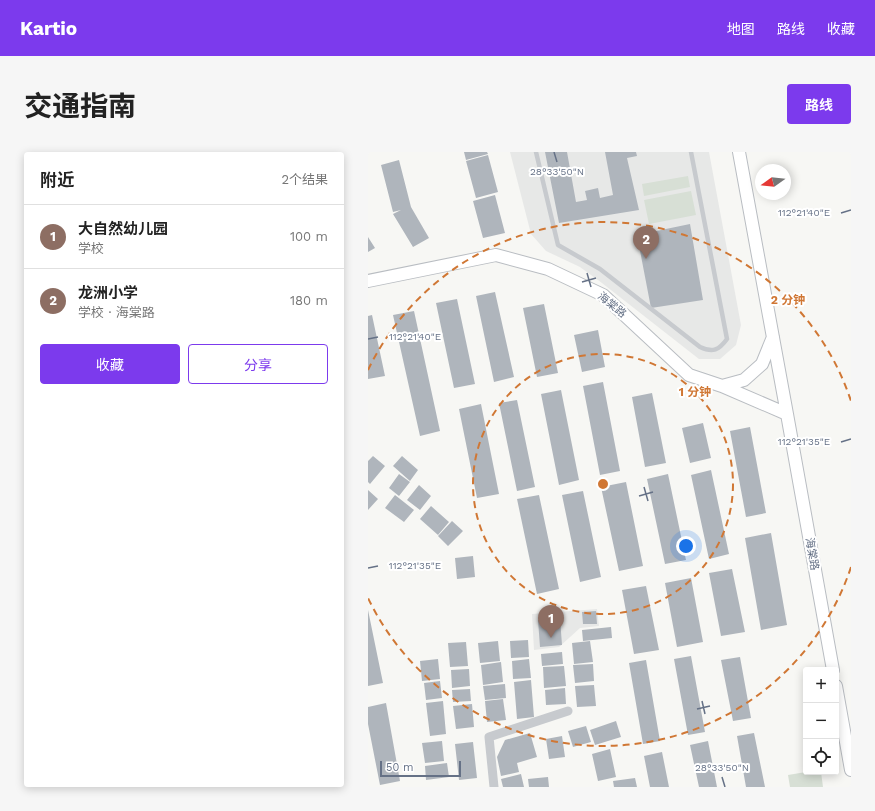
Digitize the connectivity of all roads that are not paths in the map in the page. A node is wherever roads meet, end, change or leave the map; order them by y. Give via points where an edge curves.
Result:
1 (536, 152) edge
2 (691, 152) edge
3 (739, 152) edge
4 (368, 281) edge
5 (773, 337) junction
6 (722, 386) junction
7 (788, 414) junction
8 (832, 667) edge
9 (839, 703) edge
10 (568, 711) dead end
11 (851, 770) edge
12 (494, 787) edge

1 - 2 lane via 558,245 600,269 700,348 709,351 719,349 727,339
3 - 5 street, 海棠路
4 - 6 street, 海棠路 via 496,255 548,269 603,295 689,375
5 - 6 street via 762,364 744,380
5 - 7 street, 海棠路
6 - 7 street, 海棠路
7 - 8 street, 海棠路
9 - 11 street
10 - 12 street via 489,737

